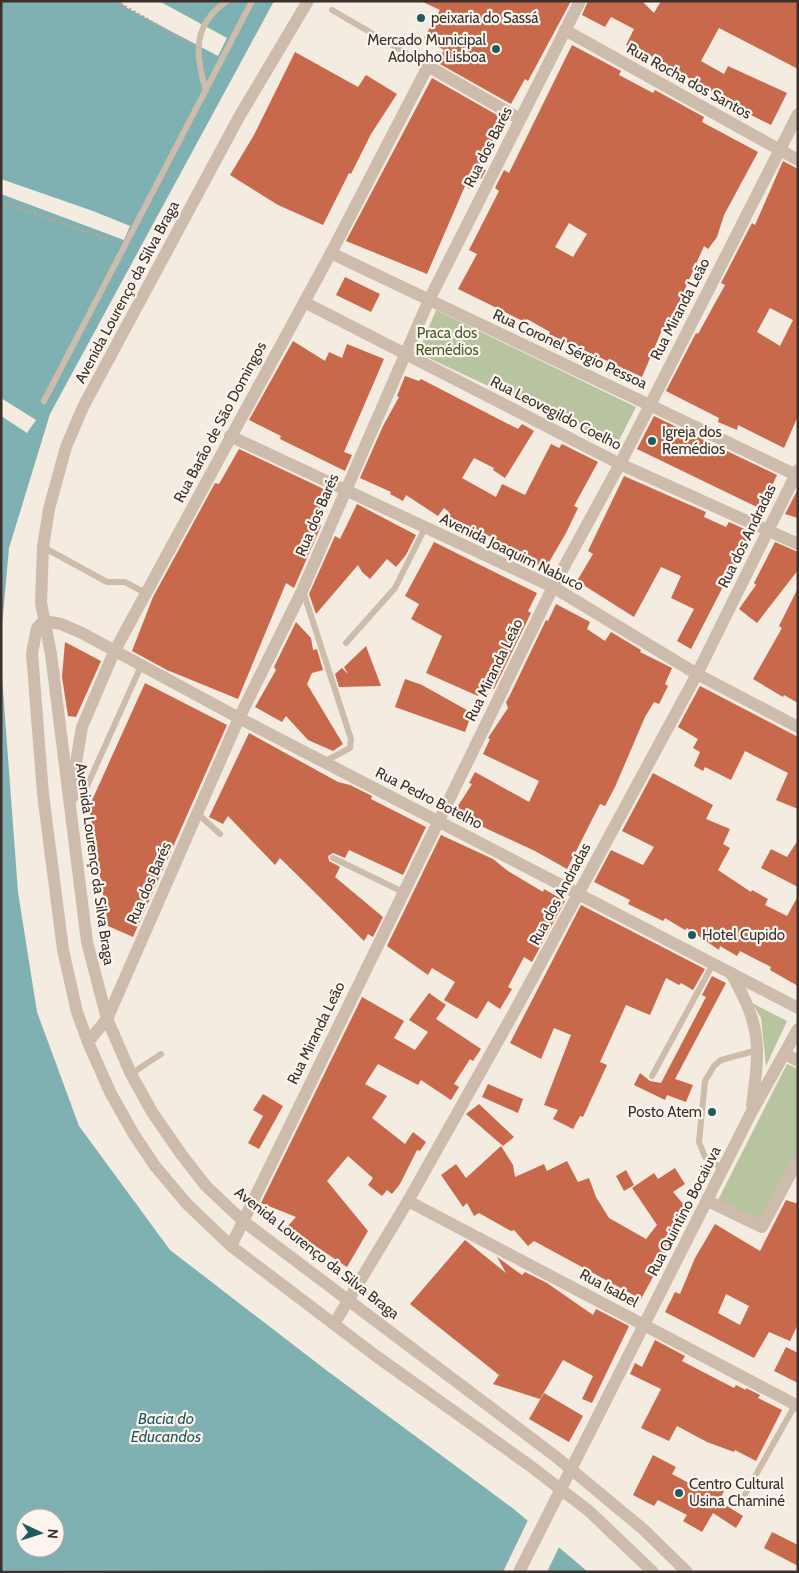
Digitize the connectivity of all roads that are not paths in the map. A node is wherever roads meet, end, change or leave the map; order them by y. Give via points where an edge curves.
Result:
1 (228, 1) edge
2 (252, 1) edge
3 (308, 1) edge
4 (580, 1) edge
5 (332, 10) dead end
6 (565, 30) junction
7 (428, 66) junction
8 (206, 91) junction
9 (798, 114) edge
10 (520, 119) junction
11 (780, 150) junction
12 (798, 160) edge
13 (331, 253) junction
14 (429, 300) junction
15 (304, 302) junction
16 (405, 355) junction
17 (44, 401) dead end
18 (649, 405) junction
19 (230, 436) junction
20 (620, 464) junction
21 (797, 472) edge
22 (346, 491) junction
23 (425, 528) junction
24 (768, 529) junction
25 (798, 544) edge
26 (43, 547) junction
27 (553, 587) junction
28 (302, 590) junction
29 (147, 594) junction
30 (44, 621) junction
31 (346, 643) dead end
32 (114, 652) junction
33 (141, 666) junction
34 (697, 674) junction
35 (239, 718) junction
36 (798, 727) edge
37 (324, 762) junction
38 (70, 804) junction
39 (197, 813) junction
40 (438, 820) junction
41 (220, 834) dead end
42 (333, 858) dead end
43 (403, 892) junction
44 (578, 894) junction
45 (713, 964) junction
46 (731, 973) junction
47 (798, 1008) edge
48 (107, 1019) junction
49 (798, 1028) edge
50 (88, 1042) junction
51 (758, 1050) junction
52 (161, 1054) dead end
53 (785, 1054) junction
54 (798, 1061) edge
55 (131, 1074) junction
56 (652, 1076) dead end
57 (751, 1113) junction
58 (798, 1160) edge
59 (724, 1170) junction
60 (408, 1201) junction
61 (708, 1201) junction
62 (243, 1221) junction
63 (231, 1246) junction
64 (348, 1298) junction
65 (334, 1324) junction
66 (644, 1325) junction
67 (796, 1405) edge
68 (743, 1498) dead end
69 (519, 1572) edge
70 (653, 1572) edge
71 (687, 1572) edge

1 - 8 lane via 208,18 200,35 201,74
2 - 8 lane
3 - 26 street, Avenida Lourenço da Silva Braga via 253,92 82,407 56,476
4 - 6 street, Rua dos Barés
5 - 7 lane
6 - 10 street, Rua dos Barés
6 - 11 street, Rua Rocha dos Santos
7 - 10 street
7 - 13 street, Rua Barão de São Domingos
8 - 17 lane
9 - 11 street, Rua Miranda Leão
10 - 14 street, Rua dos Barés
11 - 12 street, Rua Rocha dos Santos
11 - 18 street, Rua Miranda Leão
13 - 14 street, Rua Coronel Sérgio Pessoa
13 - 15 street, Rua Barão de São Domingos
14 - 16 street, Rua dos Barés
14 - 18 street, Rua Coronel Sérgio Pessoa
15 - 16 street, Rua Leovegildo Coelho
15 - 19 street, Rua Barão de São Domingos
16 - 20 street, Rua Leovegildo Coelho
16 - 22 street, Rua dos Barés
18 - 20 street, Rua Miranda Leão
18 - 21 street, Rua Coronel Sérgio Pessoa
19 - 22 street, Avenida Joaquim Nabuco
19 - 29 street, Rua Barão de São Domingos
20 - 24 street, Rua Leovegildo Coelho
20 - 27 street, Rua Miranda Leão
21 - 24 street, Rua dos Andradas
22 - 23 street, Avenida Joaquim Nabuco
22 - 28 street, Rua dos Barés
23 - 27 street, Avenida Joaquim Nabuco
23 - 31 lane via 395,588
24 - 25 street, Rua Leovegildo Coelho
24 - 34 street, Rua dos Andradas
26 - 29 lane via 107,582 125,582
26 - 30 street, Avenida Lourenço da Silva Braga via 41,603
27 - 34 street, Avenida Joaquim Nabuco
27 - 40 street, Rua Miranda Leão
28 - 35 street, Rua dos Barés
28 - 37 lane via 351,738 350,748
29 - 32 street, Rua Barão de São Domingos
30 - 32 street, Rua Pedro Botelho via 71,628
30 - 38 street, Avenida Lourenço da Silva Braga
30 - 50 street via 37,628 32,653 44,803 63,950 77,1012
32 - 33 street, Rua Pedro Botelho
32 - 38 street, Rua Barão de São Domingos via 82,727 72,774
33 - 35 street, Rua Pedro Botelho
33 - 38 lane via 87,786
34 - 36 street, Avenida Joaquim Nabuco
34 - 44 street, Rua dos Andradas
35 - 37 street, Rua Pedro Botelho
35 - 39 street, Rua dos Barés
37 - 40 street, Rua Pedro Botelho
38 - 48 street, Avenida Lourenço da Silva Braga via 87,942
39 - 41 lane
39 - 48 street, Rua dos Barés
40 - 43 street, Rua Miranda Leão
40 - 44 street, Rua Pedro Botelho
42 - 43 lane
43 - 62 street, Rua Miranda Leão
44 - 45 street, Rua Pedro Botelho
44 - 60 street, Rua dos Andradas
45 - 46 street, Rua Pedro Botelho
45 - 56 lane
46 - 47 street, Rua Pedro Botelho
46 - 51 street via 752,1014
48 - 50 street, Rua dos Barés
48 - 55 street, Avenida Lourenço da Silva Braga
49 - 53 street, Rua Quintino Bocaiuva
50 - 63 street via 110,1092 155,1166 186,1204
51 - 57 street
51 - 59 lane via 720,1060 706,1082 699,1142 706,1157
52 - 55 lane
53 - 54 street
53 - 57 street, Rua Quintino Bocaiuva
55 - 62 street, Avenida Lourenço da Silva Braga via 181,1154 206,1186
57 - 59 street, Rua Quintino Bocaiuva
58 - 61 street via 762,1227
59 - 61 street, Rua Quintino Bocaiuva
60 - 64 street, Rua dos Andradas
60 - 66 street, Rua Isabel
61 - 66 street, Rua Quintino Bocaiuva
62 - 63 street, Rua Miranda Leão
62 - 64 street, Avenida Lourenço da Silva Braga
63 - 65 street
64 - 65 street, Rua dos Andradas
64 - 71 street, Avenida Lourenço da Silva Braga via 577,1474 643,1529
65 - 70 street via 589,1511
66 - 67 street, Rua Isabel
66 - 69 street, Rua Quintino Bocaiuva, bridge
67 - 68 lane, Rua Isabel

